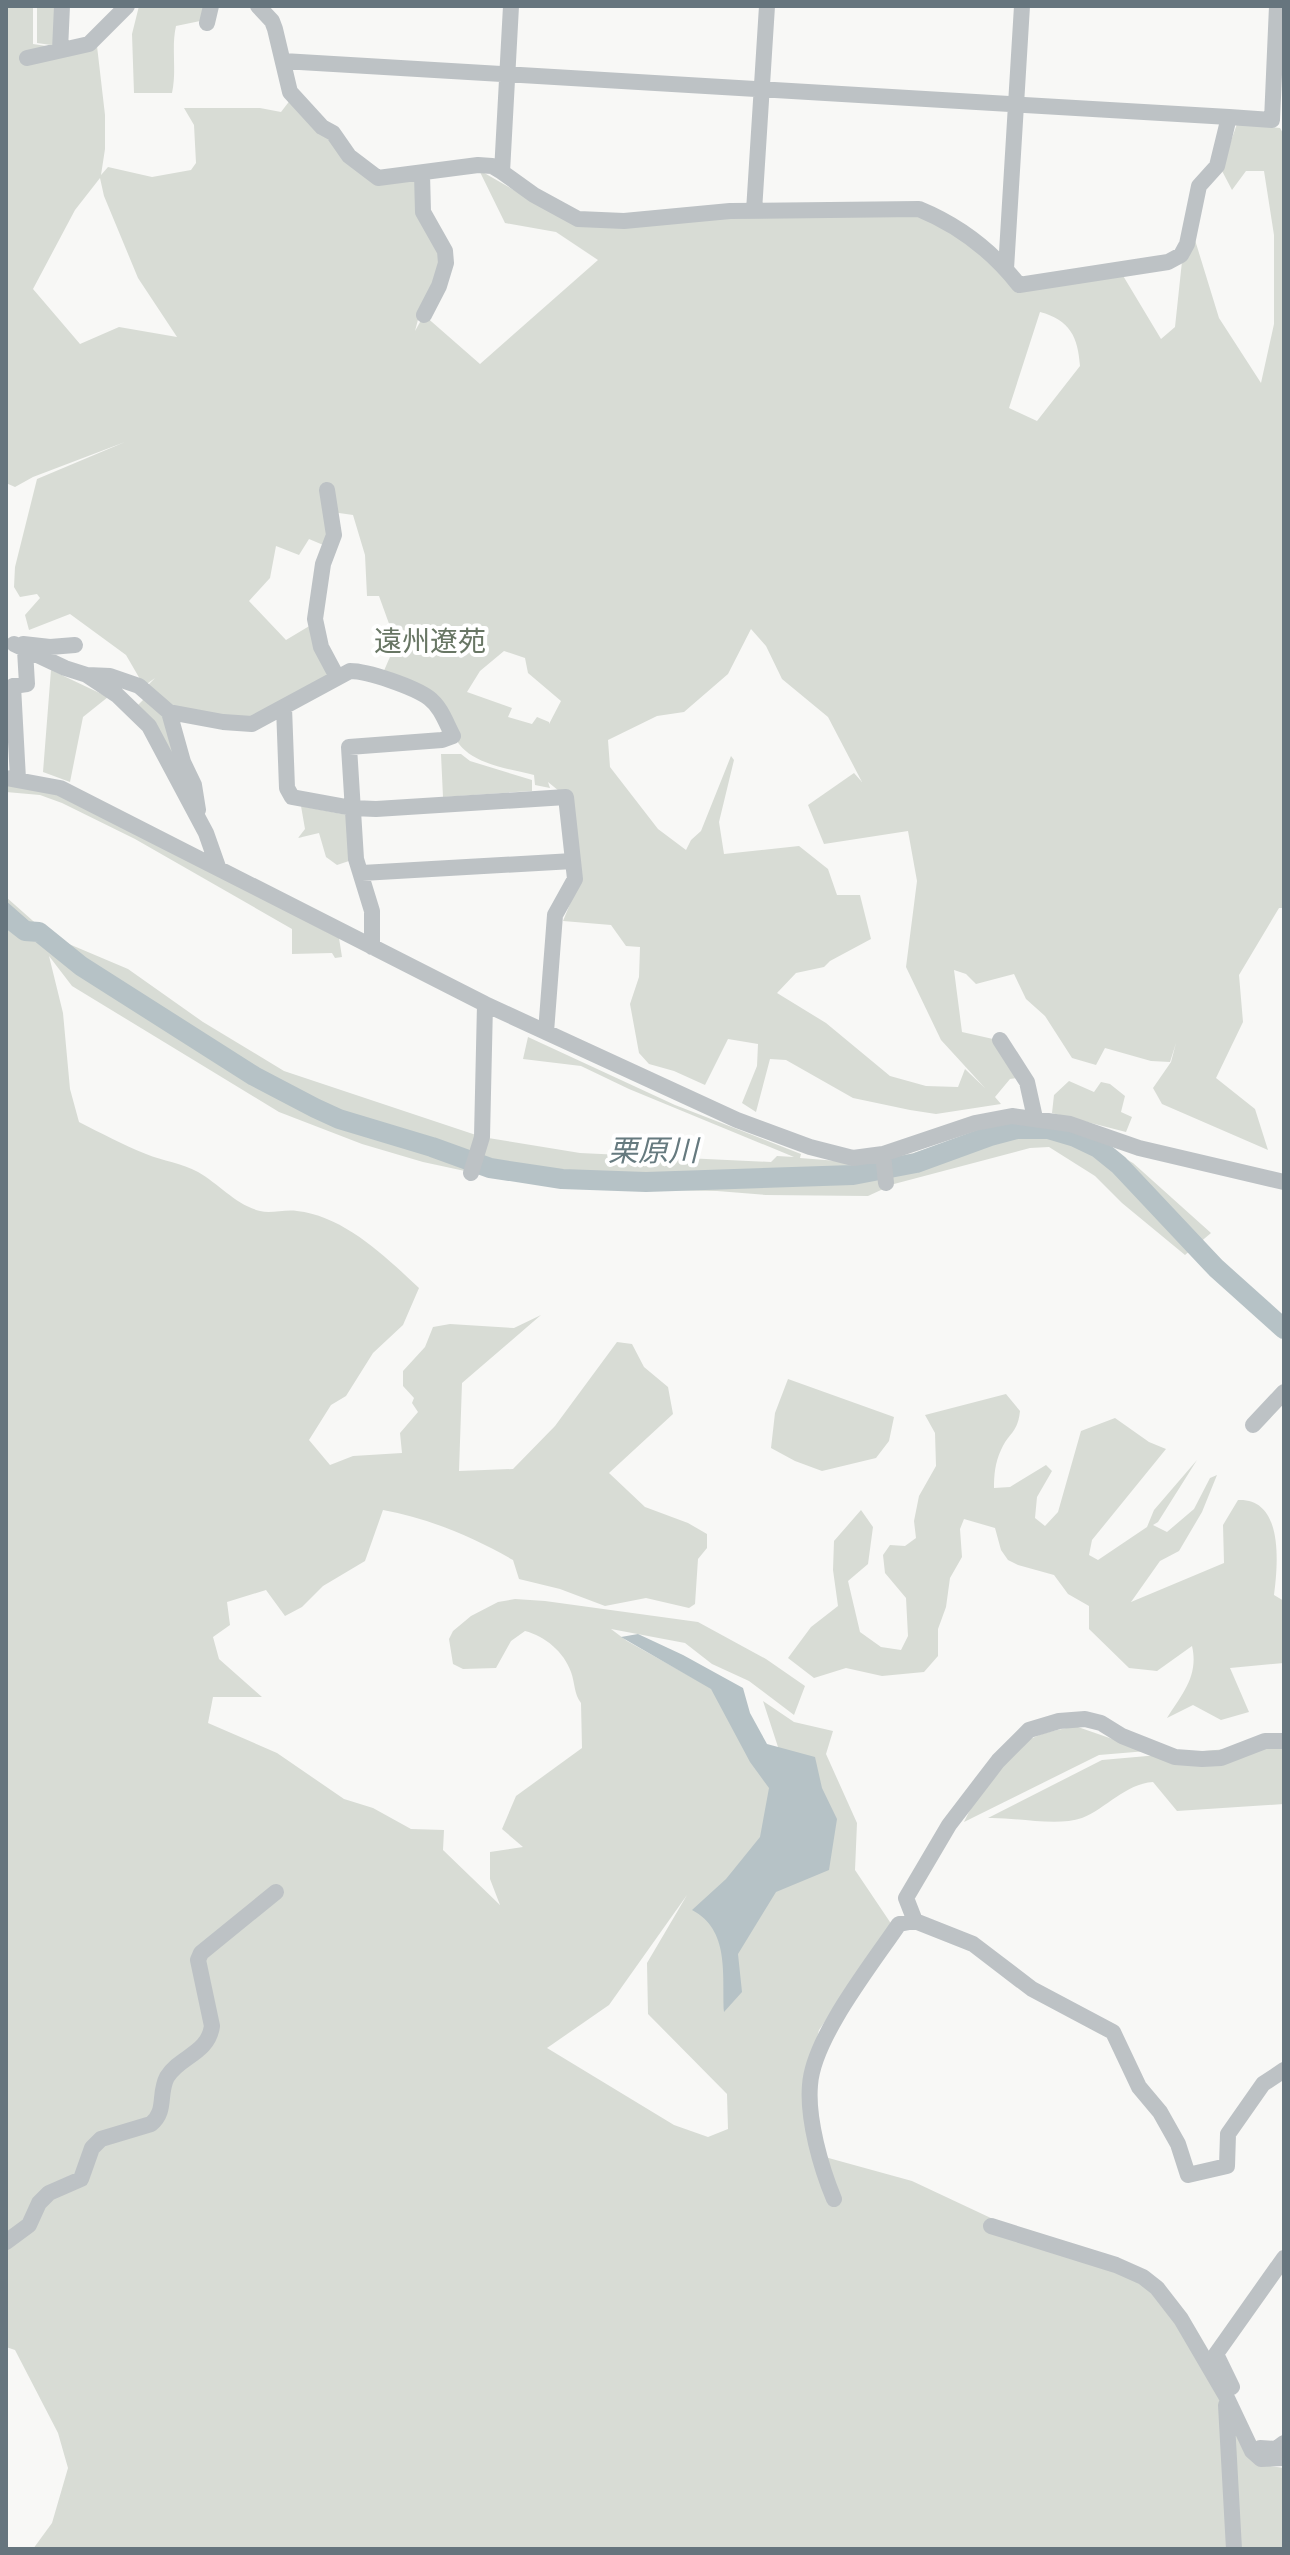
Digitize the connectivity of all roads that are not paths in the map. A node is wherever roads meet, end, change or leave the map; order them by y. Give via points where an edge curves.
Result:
1 (62, 6) edge
2 (127, 6) edge
3 (211, 6) edge
4 (258, 6) edge
5 (511, 6) edge
6 (767, 6) edge
7 (1022, 6) edge
8 (1277, 6) edge
9 (207, 23) dead end
10 (60, 50) junction
11 (27, 58) dead end
12 (283, 61) junction
13 (507, 79) junction
14 (762, 92) junction
15 (1017, 109) junction
16 (1229, 117) junction
17 (1278, 120) edge
18 (502, 172) junction
19 (422, 174) junction
20 (754, 211) junction
21 (1006, 269) junction
22 (424, 315) dead end
23 (327, 490) dead end
24 (75, 645) dead end
25 (15, 646) edge
26 (87, 675) junction
27 (337, 677) junction
28 (284, 707) junction
29 (169, 712) junction
30 (12, 778) edge
31 (352, 808) junction
32 (200, 824) junction
33 (573, 861) junction
34 (218, 867) junction
35 (362, 873) junction
36 (372, 947) junction
37 (485, 1004) junction
38 (546, 1032) junction
39 (1000, 1040) dead end
40 (1035, 1118) junction
41 (884, 1158) junction
42 (471, 1173) dead end
43 (1284, 1182) edge
44 (886, 1183) dead end
45 (1284, 1392) edge
46 (1253, 1425) dead end
47 (1284, 1741) edge
48 (276, 1892) dead end
49 (915, 1921) junction
50 (1284, 2070) edge
51 (834, 2199) dead end
52 (991, 2226) dead end
53 (6, 2242) edge
54 (1284, 2258) edge
55 (1226, 2396) junction
56 (1284, 2443) edge
57 (1284, 2458) edge
58 (1234, 2549) edge

1 - 10 street
2 - 10 street via 89,44
3 - 9 street
4 - 12 street via 272,21
5 - 13 street
6 - 14 street
7 - 15 street
8 - 17 street
10 - 11 street
12 - 13 street
12 - 19 street via 290,92 349,156 378,178
13 - 14 street
13 - 18 street
14 - 15 street
14 - 20 street
15 - 16 street
15 - 21 street
16 - 17 street
16 - 21 street via 1217,166 1199,186 1181,255 1168,262 1019,285
18 - 19 street via 478,165
18 - 20 street via 578,219 624,221
19 - 22 street via 423,212 445,251 446,263
20 - 21 street via 919,209 972,239
23 - 27 street via 334,535 323,564 315,620 321,647
24 - 25 street
25 - 26 street
25 - 30 street via 27,684 13,686
26 - 29 street via 139,686
26 - 32 street via 149,726
27 - 28 street
27 - 31 street via 365,671 428,698 453,736 349,747
28 - 29 street via 252,724
28 - 31 street via 287,788 292,797
29 - 32 street via 194,785
30 - 34 street via 60,788
31 - 33 street via 566,797
31 - 35 street
32 - 34 street
33 - 35 street
33 - 38 street via 575,879 555,915
34 - 36 street
35 - 36 street via 372,911
36 - 37 street
37 - 38 street
37 - 42 street via 482,1137
38 - 41 street via 737,1120 810,1147 853,1158
39 - 40 street via 1027,1082
40 - 41 street via 975,1123
40 - 43 street
41 - 44 street
45 - 46 street
47 - 49 street via 1265,1741 1221,1758 1202,1759 1175,1757 1085,1719 1029,1730 949,1825 906,1898
48 - 53 street via 201,1953 211,2037 169,2074 158,2119 101,2139 92,2148 81,2179 49,2193 29,2225
49 - 50 street via 973,1944 1032,1989 1113,2032 1139,2087 1178,2144 1188,2175 1227,2166 1228,2134 1263,2084
49 - 51 street via 899,1924 846,2004 825,2038 810,2082 810,2110
52 - 55 street via 1143,2277 1170,2303
54 - 56 street via 1216,2354 1260,2448 1276,2449
55 - 57 street via 1252,2451 1261,2459
55 - 58 street

